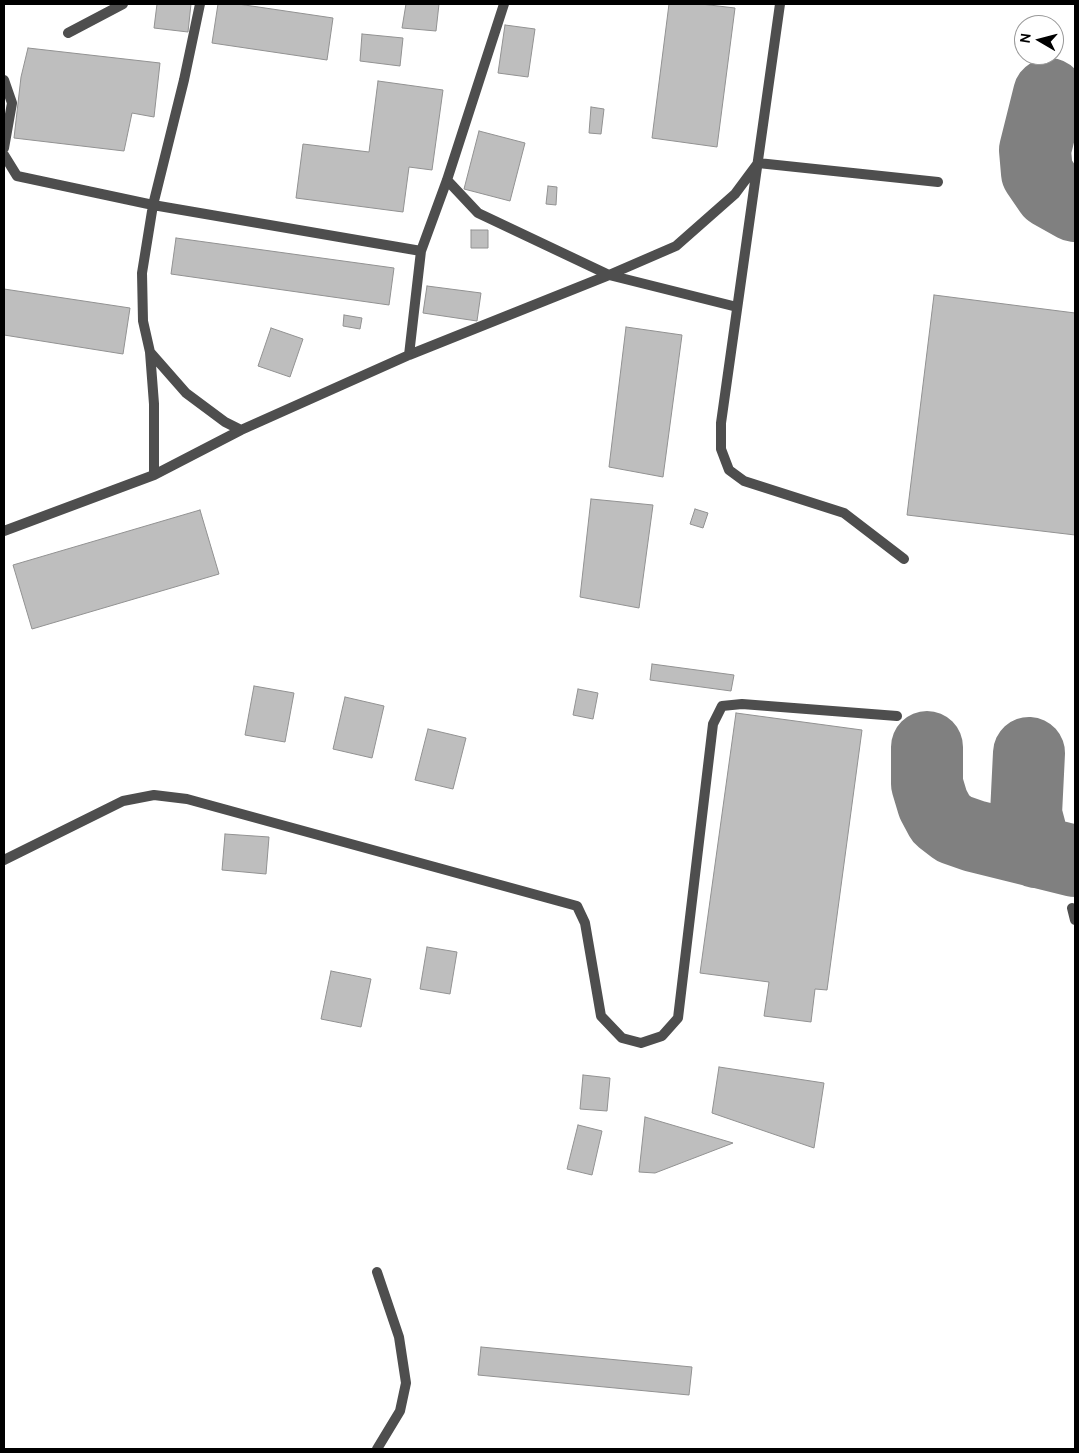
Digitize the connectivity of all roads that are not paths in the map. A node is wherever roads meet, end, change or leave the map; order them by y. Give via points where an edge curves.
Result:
1 (123, 4) edge
2 (200, 4) edge
3 (504, 4) edge
4 (780, 4) edge
5 (68, 33) dead end
6 (4, 80) edge
7 (4, 148) edge
8 (4, 155) edge
9 (758, 163) junction
10 (447, 180) junction
11 (938, 182) dead end
12 (153, 205) junction
13 (421, 251) junction
14 (609, 275) junction
15 (737, 307) junction
16 (150, 352) junction
17 (409, 355) junction
18 (241, 430) junction
19 (154, 475) junction
20 (4, 531) edge
21 (904, 559) dead end
22 (897, 716) dead end
23 (4, 860) edge
24 (1072, 908) dead end
25 (1075, 920) edge
26 (377, 1272) dead end
27 (377, 1449) edge

1 - 5 lane
2 - 12 lane
3 - 10 lane
4 - 9 lane
6 - 7 lane via 12,103
8 - 12 lane via 18,176
9 - 11 lane
9 - 14 lane via 735,194 676,246
9 - 15 lane
10 - 13 lane
10 - 14 lane via 478,213
12 - 13 lane
12 - 16 lane via 142,273 143,321
13 - 17 lane
14 - 15 lane
14 - 17 lane
15 - 21 lane via 721,423 721,449 729,470 744,481 844,513
16 - 18 lane via 186,393
16 - 19 lane
17 - 18 lane
18 - 19 lane
19 - 20 lane
22 - 23 lane via 742,704 722,706 712,724 678,1018 662,1036 641,1043 622,1038 601,1016 585,922 577,906 187,799 154,795 123,801
24 - 25 lane
26 - 27 lane via 399,1337 406,1383 400,1410

